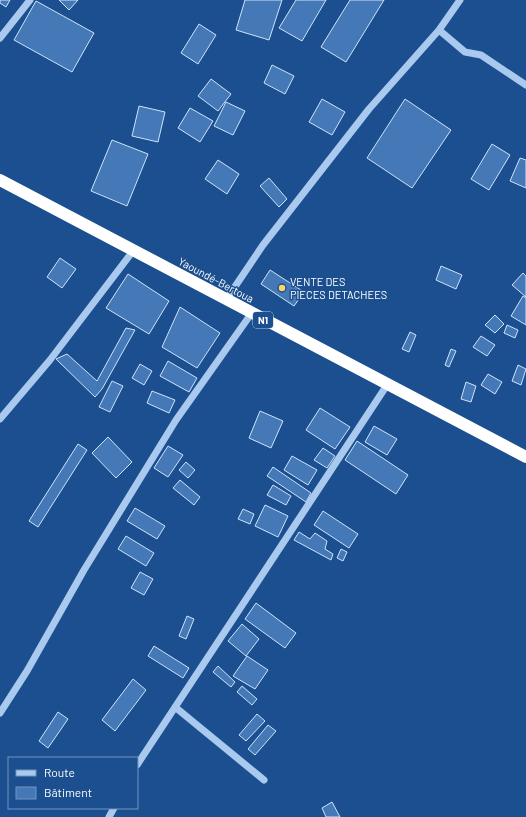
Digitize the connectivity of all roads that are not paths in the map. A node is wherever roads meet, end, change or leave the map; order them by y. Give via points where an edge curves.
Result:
1 (30, 0) edge
2 (460, 0) edge
3 (439, 30) junction
4 (0, 38) edge
5 (526, 86) edge
6 (0, 180) edge
7 (134, 251) junction
8 (226, 300) junction
9 (251, 314) junction
10 (387, 385) junction
11 (0, 419) edge
12 (526, 458) edge
13 (175, 707) junction
14 (0, 713) edge
15 (138, 763) edge
16 (264, 780) dead end

1 - 4 street
2 - 3 street
3 - 5 street via 465,52 481,55
3 - 8 street via 368,109 263,246
6 - 7 highway, Yaoundé-Bertoua / N1
7 - 8 highway, Yaoundé-Bertoua / N1
7 - 11 street via 50,360
8 - 9 highway, Yaoundé-Bertoua / N1
9 - 10 highway, Yaoundé-Bertoua / N1
9 - 14 street via 176,420
10 - 12 highway, Yaoundé-Bertoua / N1
10 - 13 street
13 - 15 street
13 - 16 street

